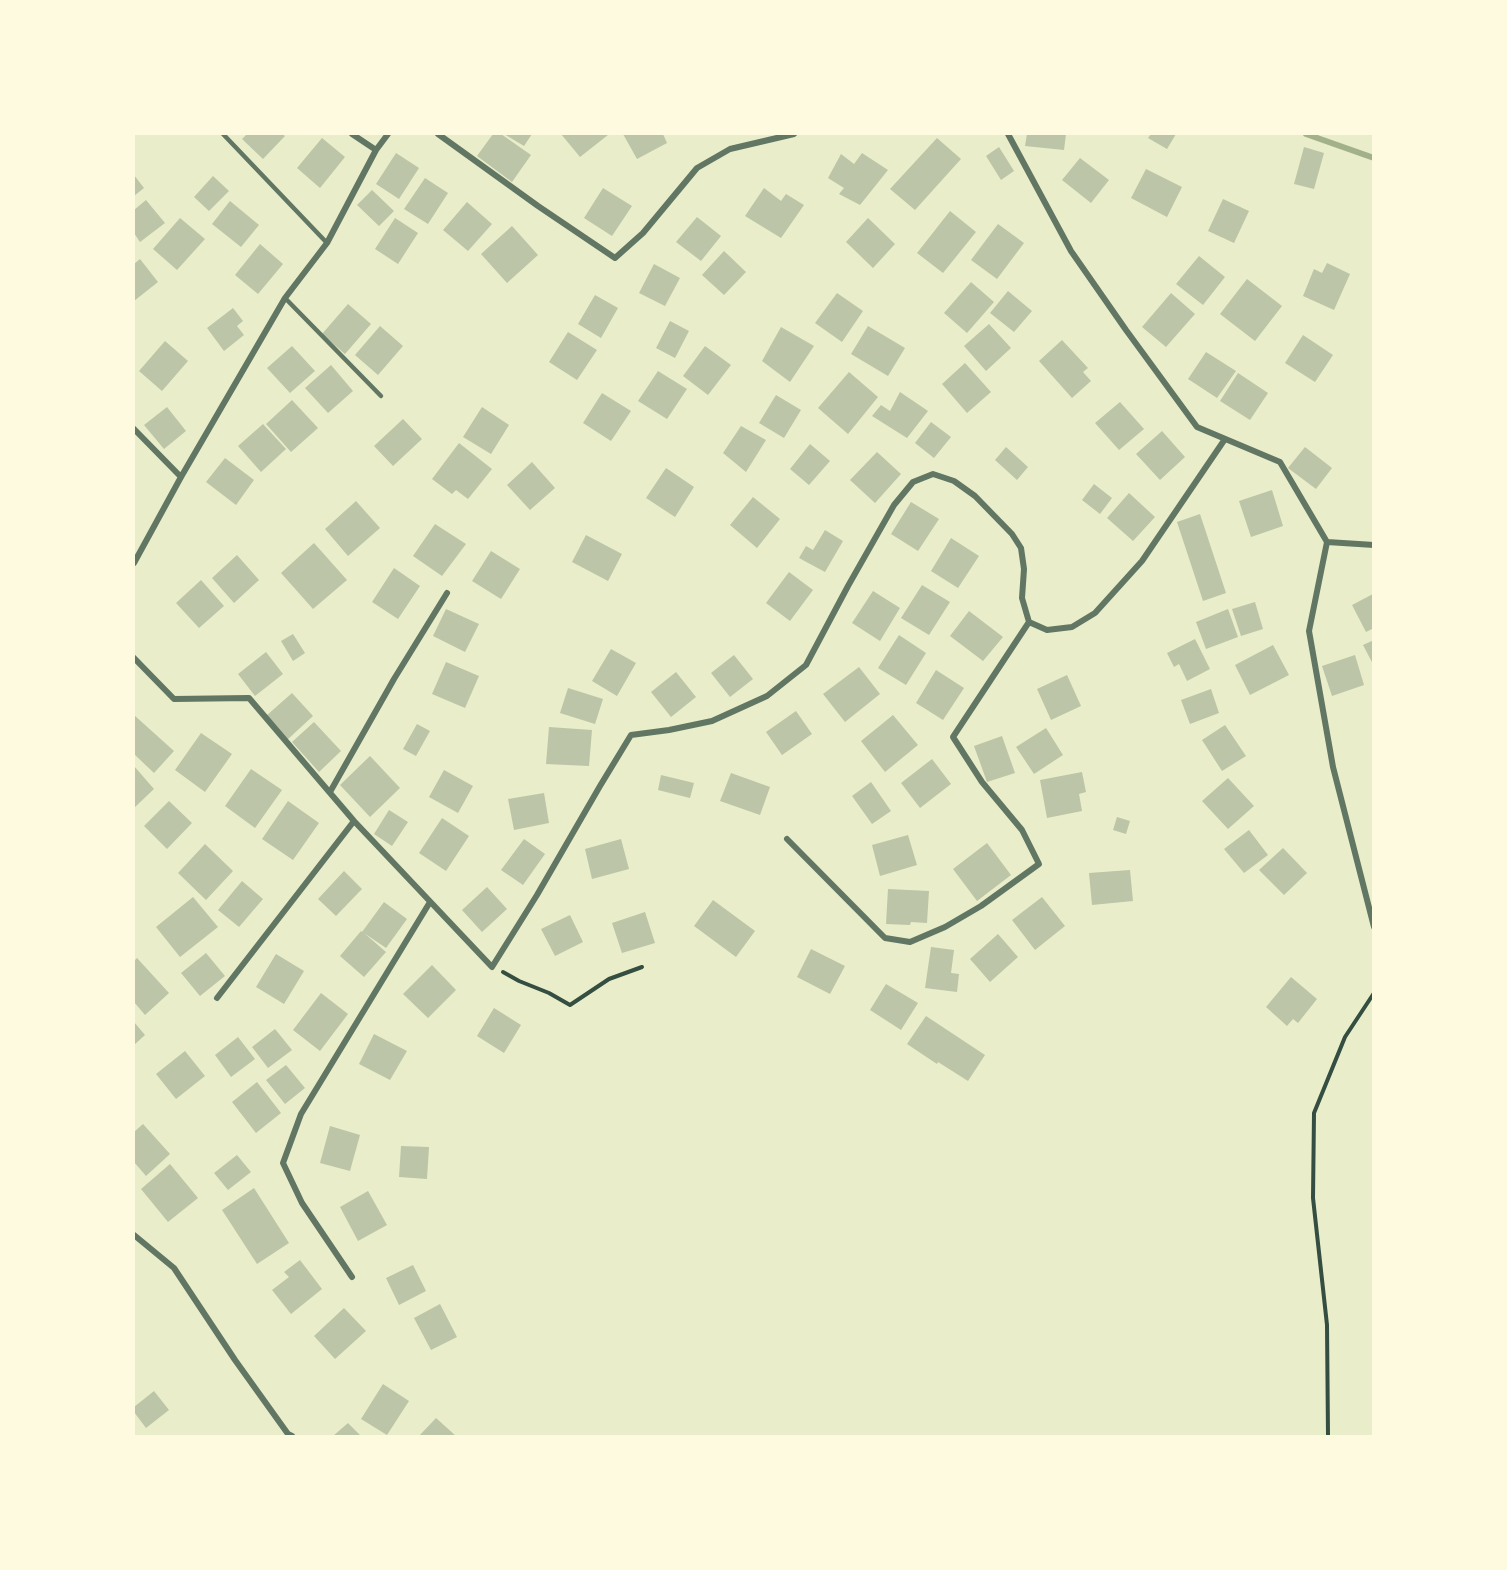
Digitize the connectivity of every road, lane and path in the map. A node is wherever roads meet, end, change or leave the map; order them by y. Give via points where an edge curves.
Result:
1 (223, 134) edge
2 (352, 134) edge
3 (388, 134) edge
4 (438, 134) edge
5 (794, 134) edge
6 (1008, 134) edge
7 (376, 150) junction
8 (327, 243) junction
9 (285, 298) junction
10 (381, 396) dead end
11 (134, 429) edge
12 (1225, 439) junction
13 (181, 477) junction
14 (1327, 542) junction
15 (1374, 545) edge
16 (134, 563) edge
17 (447, 593) dead end
18 (1029, 622) junction
19 (134, 658) edge
20 (330, 792) junction
21 (354, 821) junction
22 (787, 839) dead end
23 (430, 902) junction
24 (1374, 927) edge
25 (492, 967) junction
26 (642, 967) dead end
27 (1374, 993) edge
28 (217, 998) dead end
29 (134, 1235) edge
30 (352, 1277) dead end
31 (290, 1436) edge
32 (1328, 1437) edge

1 - 8 lane
2 - 7 street
3 - 7 street
4 - 5 street via 615,258 643,233 697,168 730,148
6 - 12 street via 1071,251 1126,330 1197,427
7 - 8 street
8 - 9 street
9 - 10 lane
9 - 13 street
11 - 13 street
12 - 14 street via 1280,462
12 - 18 street via 1142,561 1095,613 1072,627 1047,630
13 - 16 street
14 - 15 street
14 - 24 street via 1309,632 1333,767
17 - 20 street
18 - 22 street via 952,737 982,782 1022,830 1039,864 981,906 910,942 885,938
18 - 25 street via 1022,598 1021,548 1012,534 975,495 954,481 933,474 913,482 894,505 806,665 767,696 712,721 631,735
19 - 20 street via 174,699 249,698
20 - 21 street
21 - 23 street
21 - 28 street
23 - 25 street
23 - 30 street via 301,1114 283,1163 302,1203
25 - 26 path via 570,1005 609,979
27 - 32 path via 1345,1037 1314,1113 1313,1198 1327,1325
29 - 31 street via 174,1268

